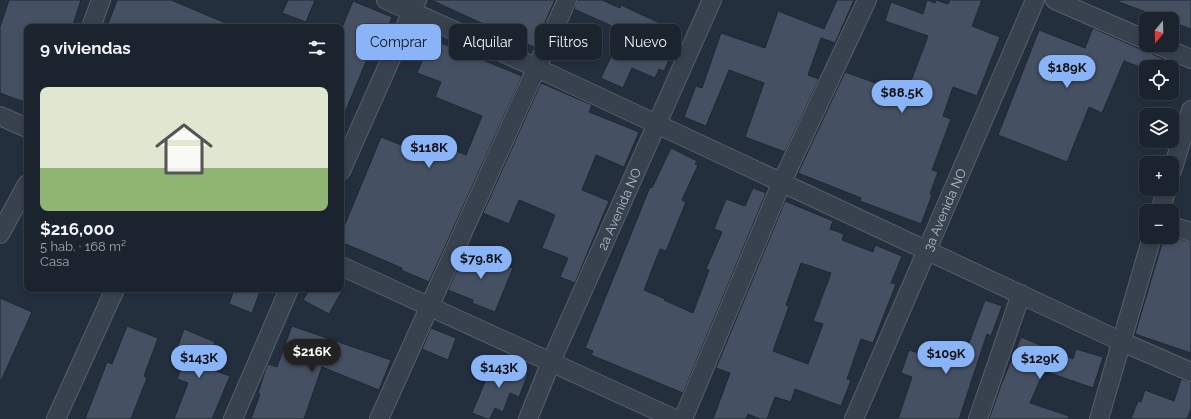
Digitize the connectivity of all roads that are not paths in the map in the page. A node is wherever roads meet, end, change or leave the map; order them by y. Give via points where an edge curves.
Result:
1 (101, 0) edge
2 (386, 0) edge
3 (567, 0) edge
4 (712, 0) edge
5 (867, 0) edge
6 (1035, 0) edge
7 (1056, 0) edge
8 (415, 6) edge
9 (92, 24) edge
10 (1139, 37) edge
11 (1174, 52) edge
12 (1191, 59) edge
13 (537, 68) junction
14 (1191, 110) edge
15 (0, 116) edge
16 (656, 126) junction
17 (24, 127) edge
18 (1177, 156) edge
19 (344, 164) edge
20 (781, 184) junction
21 (24, 190) edge
22 (1179, 228) edge
23 (1191, 232) edge
24 (0, 234) edge
25 (1150, 244) edge
26 (926, 249) junction
27 (344, 267) edge
28 (114, 292) edge
29 (288, 292) edge
30 (1022, 294) junction
31 (429, 307) junction
32 (1120, 341) junction
33 (551, 362) junction
34 (1191, 372) edge
35 (56, 419) edge
36 (234, 419) edge
37 (379, 419) edge
38 (528, 419) edge
39 (675, 419) edge
40 (682, 419) edge
41 (854, 419) edge
42 (978, 419) edge
43 (1099, 419) edge

1 - 9 street
2 - 8 street
3 - 13 street
4 - 16 street, 2a Avenida NO
5 - 20 street
6 - 26 street, 3a Avenida NO
7 - 10 street
8 - 13 street
8 - 19 street
11 - 12 street
13 - 16 street
13 - 31 street
14 - 18 street
15 - 17 street
16 - 20 street
16 - 33 street, 2a Avenida NO
20 - 26 street
20 - 40 street
21 - 24 street
22 - 23 street
25 - 32 street
26 - 30 street
26 - 41 street, 3a Avenida NO
27 - 31 street
28 - 35 street
29 - 36 street
30 - 32 street
30 - 42 street
31 - 33 street
31 - 37 street
32 - 34 street
32 - 43 street
33 - 38 street, 2a Avenida NO
33 - 39 street

